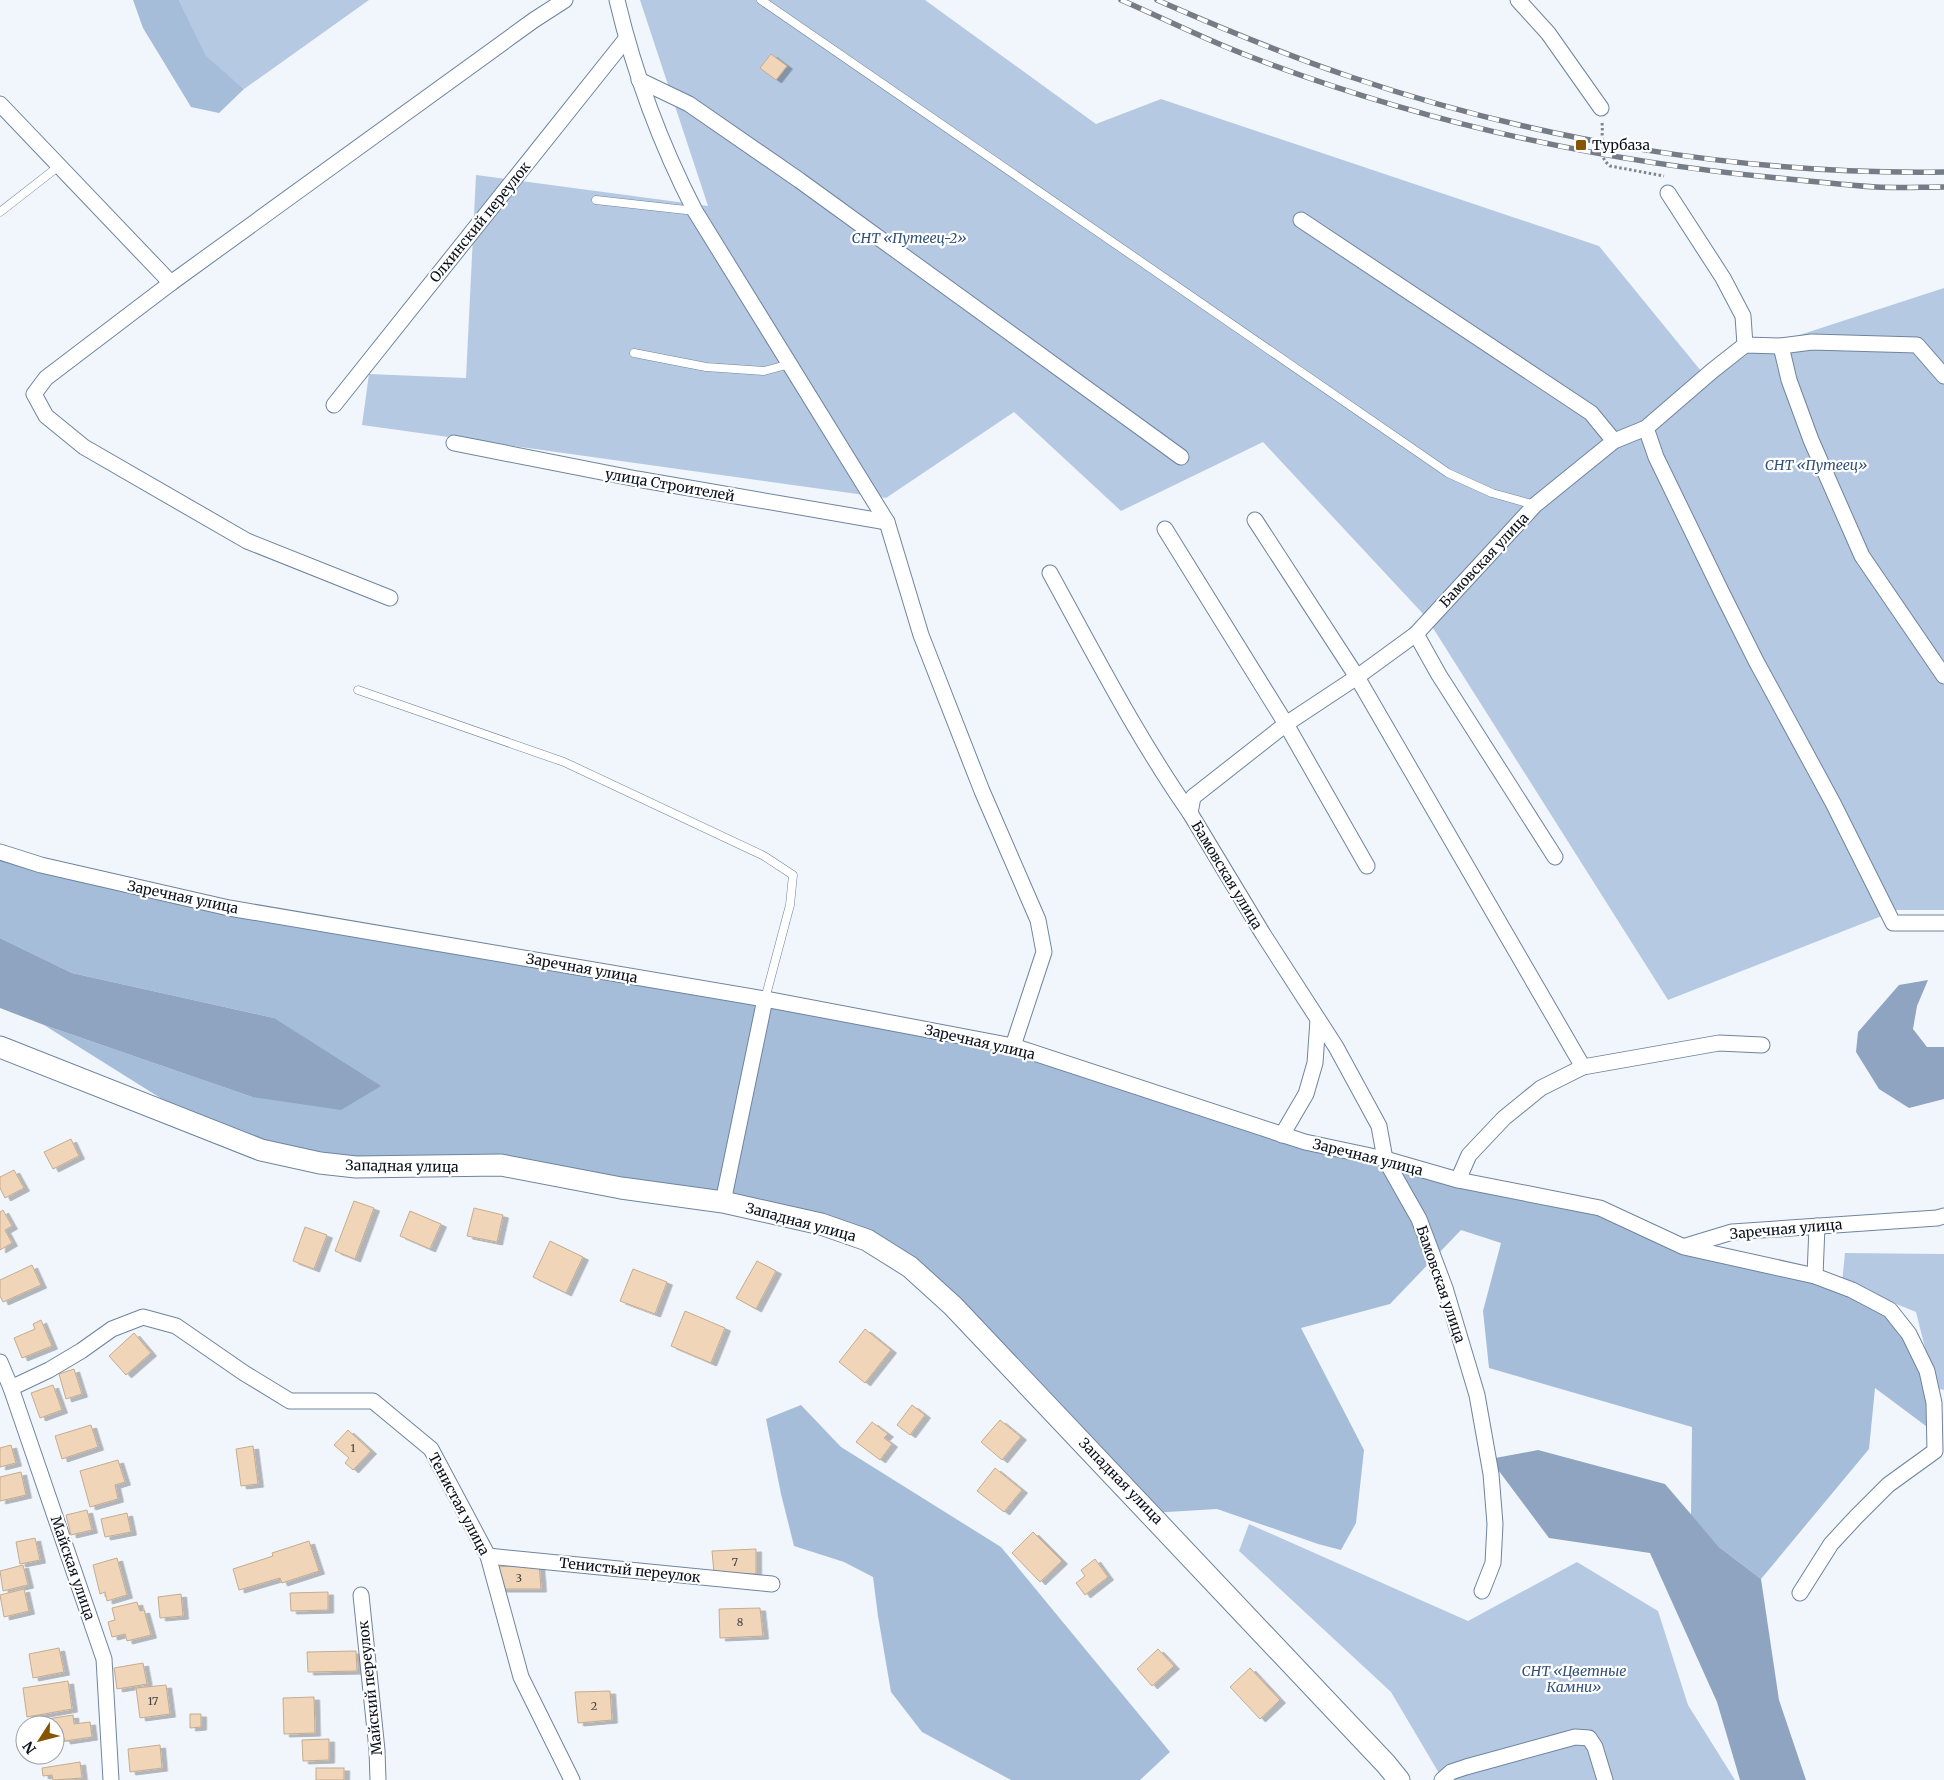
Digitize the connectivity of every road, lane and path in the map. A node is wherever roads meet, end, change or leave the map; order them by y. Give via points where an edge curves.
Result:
1 (565, 0) edge
2 (617, 0) edge
3 (761, 0) edge
4 (1518, 0) edge
5 (626, 39) junction
6 (639, 80) junction
7 (0, 104) edge
8 (1600, 108) joint
9 (59, 166) junction
10 (1668, 193) joint
11 (596, 200) dead end
12 (694, 210) junction
13 (0, 212) edge
14 (1300, 220) dead end
15 (171, 283) junction
16 (1745, 345) junction
17 (1781, 346) junction
18 (634, 352) dead end
19 (790, 364) junction
20 (1944, 376) edge
21 (334, 405) dead end
22 (1646, 428) junction
23 (1614, 441) junction
24 (454, 443) dead end
25 (1181, 457) dead end
26 (1535, 505) junction
27 (1256, 520) dead end
28 (888, 522) junction
29 (1165, 530) dead end
30 (1050, 573) dead end
31 (390, 598) dead end
32 (1416, 634) junction
33 (1944, 676) edge
34 (1357, 677) junction
35 (358, 690) dead end
36 (1286, 724) junction
37 (1190, 813) junction
38 (0, 852) edge
39 (1556, 857) dead end
40 (1366, 866) dead end
41 (1944, 923) edge
42 (765, 999) junction
43 (1318, 1020) junction
44 (1762, 1045) dead end
45 (1013, 1046) junction
46 (0, 1047) edge
47 (1583, 1067) junction
48 (1282, 1135) junction
49 (1385, 1159) junction
50 (1458, 1180) junction
51 (723, 1202) junction
52 (1944, 1216) edge
53 (1817, 1226) junction
54 (1684, 1247) junction
55 (1815, 1276) junction
56 (0, 1362) edge
57 (11, 1388) junction
58 (1939, 1454) edge
59 (488, 1556) junction
60 (772, 1584) dead end
61 (1482, 1591) dead end
62 (1800, 1593) dead end
63 (361, 1595) dead end
64 (111, 1780) edge
65 (378, 1780) edge
66 (572, 1780) edge
67 (1399, 1780) edge
68 (1442, 1780) edge
69 (1605, 1780) edge

1 - 15 street
2 - 5 street
3 - 26 lane via 1448,473 1492,493
4 - 8 street via 1548,32
5 - 6 street
5 - 21 street, Олхинский переулок
6 - 12 street
6 - 25 street via 689,104
7 - 9 street
8 - 10 path via 1603,129 1601,155 1605,163 1664,176
9 - 13 lane
9 - 15 street
10 - 16 street via 1723,278 1743,316
11 - 12 lane
12 - 19 street
14 - 23 street via 1591,413
15 - 31 street via 46,378 34,394 46,416 84,447 247,541
16 - 17 street
16 - 22 street, Бамовская улица
17 - 20 street via 1812,342 1917,345
17 - 33 street via 1788,380 1811,440 1862,556
18 - 19 lane via 706,367 764,371
19 - 28 street
22 - 23 street, Бамовская улица
22 - 41 street via 1656,457 1726,602 1893,923
23 - 26 street, Бамовская улица
24 - 28 street, улица Строителей via 637,480
26 - 32 street, Бамовская улица
27 - 34 street
28 - 45 street via 920,635 1038,920 1044,952
29 - 36 street
30 - 37 street via 1122,705
32 - 34 street, Бамовская улица
32 - 39 street
34 - 36 street, Бамовская улица
34 - 47 street
35 - 42 lane via 564,762 764,856 793,876 790,905
36 - 37 street, Бамовская улица via 1193,797
36 - 40 street
37 - 43 street, Бамовская улица
38 - 42 street, Заречная улица via 41,866 229,908
42 - 45 street, Заречная улица
42 - 51 street
43 - 48 street via 1315,1063 1306,1094
43 - 49 street, Бамовская улица via 1379,1126
44 - 47 street via 1719,1043
45 - 48 street, Заречная улица
46 - 51 main road, Западная улица via 261,1150 320,1163 356,1167 501,1165 621,1188
47 - 50 street via 1541,1088 1504,1118 1469,1156
48 - 49 street, Заречная улица
49 - 50 street, Заречная улица
49 - 61 street, Бамовская улица via 1419,1219 1446,1288 1477,1395 1491,1474 1495,1524 1493,1563
50 - 54 street, Заречная улица via 1600,1208
51 - 67 main road, Западная улица via 821,1224 867,1240 910,1267 953,1306
52 - 53 street, Заречная улица
53 - 54 street, Заречная улица via 1732,1232
53 - 55 street
54 - 55 street
55 - 58 street via 1852,1290 1890,1310 1909,1334 1927,1371
56 - 57 street, Майская улица
57 - 59 street, Тенистая улица via 49,1370 112,1329 143,1317 176,1326 290,1401 373,1401 431,1449
57 - 64 street, Майская улица via 104,1659
58 - 62 street via 1888,1484 1831,1544
59 - 60 street, Тенистый переулок
59 - 66 street, Тенистая улица via 521,1677
63 - 65 street, Майский переулок
68 - 69 street via 1451,1772 1466,1767 1575,1737 1589,1738

